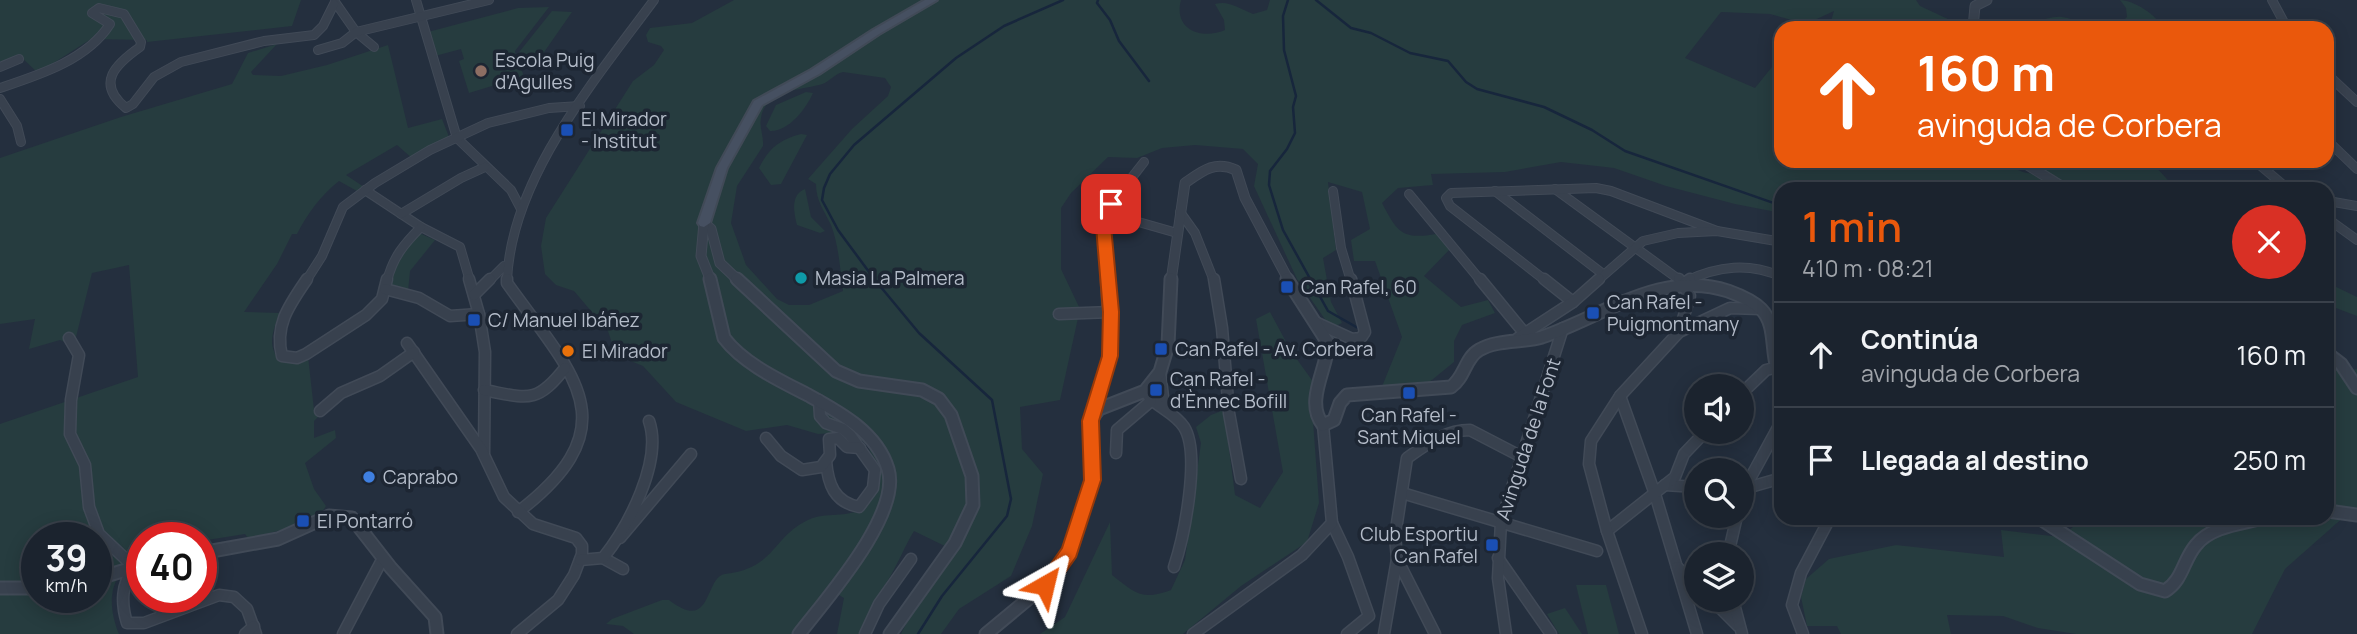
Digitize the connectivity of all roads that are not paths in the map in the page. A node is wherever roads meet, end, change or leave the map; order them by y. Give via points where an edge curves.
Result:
1 (416, 0) edge
2 (489, 0) edge
3 (663, 0) edge
4 (932, 0) edge
5 (1987, 0) edge
6 (2272, 0) edge
7 (653, 1) edge
8 (335, 2) edge
9 (419, 17) junction
10 (1974, 21) edge
11 (2283, 21) edge
12 (356, 32) junction
13 (374, 47) dead end
14 (318, 50) dead end
15 (19, 59) dead end
16 (0, 67) edge
17 (2334, 81) edge
18 (0, 88) edge
19 (0, 99) edge
20 (2357, 102) edge
21 (580, 106) junction
22 (457, 138) junction
23 (21, 142) dead end
24 (2334, 147) edge
25 (1144, 162) dead end
26 (485, 167) junction
27 (2032, 168) edge
28 (2263, 168) edge
29 (2357, 169) edge
30 (2055, 182) edge
31 (2280, 182) edge
32 (1555, 189) junction
33 (365, 190) junction
34 (1333, 191) dead end
35 (1495, 191) junction
36 (1409, 194) dead end
37 (2334, 202) edge
38 (2357, 206) edge
39 (521, 209) junction
40 (1180, 212) junction
41 (1107, 213) junction
42 (401, 214) junction
43 (704, 223) junction
44 (2334, 223) edge
45 (421, 227) junction
46 (1717, 231) junction
47 (1177, 233) junction
48 (2357, 240) edge
49 (1774, 241) edge
50 (1634, 247) junction
51 (504, 266) junction
52 (1603, 274) junction
53 (1774, 274) edge
54 (491, 281) junction
55 (507, 282) junction
56 (1683, 284) junction
57 (385, 289) junction
58 (474, 295) junction
59 (1573, 302) junction
60 (1761, 310) junction
61 (1111, 312) junction
62 (479, 314) junction
63 (1059, 314) dead end
64 (1774, 319) edge
65 (1314, 321) junction
66 (1563, 328) junction
67 (1679, 332) junction
68 (1527, 335) junction
69 (69, 338) dead end
70 (1507, 342) junction
71 (407, 343) dead end
72 (414, 352) junction
73 (2334, 359) edge
74 (565, 368) junction
75 (1160, 372) junction
76 (1774, 372) edge
77 (1754, 382) edge
78 (2357, 388) edge
79 (484, 390) junction
80 (1148, 396) junction
81 (1620, 396) junction
82 (819, 400) junction
83 (1164, 405) junction
84 (320, 411) dead end
85 (1093, 413) junction
86 (649, 421) dead end
87 (1324, 425) junction
88 (1774, 433) edge
89 (766, 438) dead end
90 (1694, 444) edge
91 (860, 448) junction
92 (484, 453) junction
93 (1115, 453) dead end
94 (691, 454) dead end
95 (1522, 457) junction
96 (826, 461) junction
97 (1754, 469) edge
98 (1241, 479) dead end
99 (1774, 480) edge
100 (1665, 485) junction
101 (1684, 486) edge
102 (1754, 486) edge
103 (1402, 493) junction
104 (1656, 494) junction
105 (518, 512) junction
106 (2334, 512) edge
107 (2357, 515) edge
108 (1501, 522) junction
109 (1332, 523) junction
110 (1826, 525) edge
111 (2050, 525) edge
112 (2238, 525) edge
113 (1607, 531) junction
114 (616, 541) junction
115 (217, 550) edge
116 (1597, 551) dead end
117 (1496, 555) junction
118 (126, 556) edge
119 (383, 558) junction
120 (603, 558) junction
121 (911, 559) dead end
122 (1397, 559) junction
123 (580, 560) junction
124 (1675, 565) junction
125 (1174, 567) dead end
126 (623, 569) dead end
127 (1684, 574) edge
128 (126, 578) edge
129 (21, 587) edge
130 (0, 588) edge
131 (217, 600) edge
132 (1387, 604) junction
133 (1723, 612) edge
134 (1736, 612) edge
135 (187, 613) edge
136 (1369, 616) junction
137 (1740, 630) edge
138 (252, 631) edge
139 (343, 634) edge
140 (437, 634) edge
141 (517, 634) edge
142 (799, 634) edge
143 (865, 634) edge
144 (890, 634) edge
145 (986, 634) edge
146 (1193, 634) edge
147 (1347, 634) edge
148 (1384, 634) edge
149 (1435, 634) edge
150 (1506, 634) edge
151 (1551, 634) edge
152 (1642, 634) edge
153 (1697, 634) edge
154 (1802, 634) edge

1 - 9 street
2 - 9 street
3 - 7 street
4 - 43 main road via 758,103 722,168
5 - 10 street via 1975,6
6 - 11 street
7 - 21 street
8 - 12 street
8 - 18 street via 314,35 181,62 155,77 126,108 110,85 111,76 115,65 141,47 141,41 124,14 99,8 92,13 110,24 95,41 52,69
9 - 12 street
9 - 22 street
12 - 13 street
12 - 14 street via 342,43
15 - 16 street
17 - 20 street
19 - 23 street
21 - 22 street via 521,111
21 - 39 street via 548,154
22 - 26 street
22 - 33 street
24 - 29 street
25 - 41 street
26 - 39 street via 511,190
26 - 42 street
27 - 30 street
28 - 31 street
32 - 35 street
32 - 46 street via 1611,191
32 - 50 street
33 - 42 street
33 - 57 street via 343,207 318,262 285,314 277,336 282,356 306,354 366,314 382,299
34 - 65 street via 1341,248 1364,332 1361,338 1352,339
35 - 52 street
35 - 59 street via 1451,193 1446,198 1450,206
36 - 68 street
37 - 38 street
39 - 51 street
40 - 47 street
40 - 65 street via 1189,178 1217,165 1236,170 1281,269
40 - 98 street via 1202,241 1222,311 1228,405
41 - 47 street
41 - 61 street via 1104,226
42 - 45 street
43 - 82 street via 701,256 724,338 737,354
43 - 144 street via 711,229 720,263 836,371 854,381 929,393 943,402 951,417 973,480 973,505 963,531 901,612
44 - 48 street
45 - 57 street via 399,250
45 - 58 street via 460,247
46 - 49 street
46 - 50 street via 1662,235
47 - 75 street via 1168,345
50 - 52 street
50 - 56 street
51 - 54 street
51 - 55 street
52 - 59 street
53 - 56 street via 1756,266 1731,266
54 - 55 street
54 - 58 street
55 - 74 street
56 - 60 street via 1738,294
56 - 66 street
56 - 67 street via 1690,296
57 - 62 street via 419,298 450,316
58 - 62 street
59 - 68 street
60 - 64 street
60 - 67 street via 1730,309
61 - 63 street
61 - 85 street via 1110,356
62 - 79 street
65 - 87 street via 1329,348 1320,376 1317,410
66 - 70 street via 1530,340
66 - 95 street, Avinguda de la Font
67 - 81 street
68 - 70 street
69 - 118 street via 79,355 70,434 85,465 93,522 99,534
70 - 87 street via 1476,352 1460,381 1451,387 1347,395 1334,420
71 - 72 street
72 - 84 street via 380,376 341,393
72 - 92 street
73 - 78 street
74 - 79 street via 534,397
74 - 105 street via 583,405 578,440 558,474
75 - 80 street
75 - 83 street
76 - 77 street via 1766,370
79 - 92 street
80 - 83 street
80 - 85 street
80 - 93 street via 1117,430
81 - 104 street
81 - 113 street via 1591,441 1589,464
82 - 91 street via 820,416 843,429
82 - 142 street via 866,434 886,462 890,482 872,538
83 - 125 street via 1189,437 1183,528
85 - 145 street via 1093,480 1070,551 1045,585
86 - 114 street via 652,458
87 - 109 street
88 - 97 street
89 - 96 street via 802,470 821,467
90 - 100 street via 1675,477
91 - 96 street via 829,439
91 - 96 street via 873,464 876,477 859,508 836,498
92 - 105 street via 498,487
94 - 114 street
95 - 103 street via 1470,430 1450,431 1407,458
95 - 108 street, Avinguda de la Font
99 - 102 street
100 - 101 street
100 - 104 street
103 - 108 street
103 - 122 street via 1395,536
104 - 113 street
104 - 124 street
105 - 123 street via 538,527 576,538 582,546
106 - 107 street
108 - 116 street
108 - 117 street, Avinguda de la Font
109 - 136 street
109 - 146 street via 1308,553
110 - 154 street via 1801,573 1792,605
111 - 112 street via 2148,589 2165,591 2175,584 2203,538
113 - 152 street
114 - 120 street
115 - 119 street via 270,541 340,515 356,521
117 - 150 street, Avinguda de la Font
117 - 151 street
119 - 139 street
119 - 140 street via 435,617
120 - 123 street
120 - 126 street
121 - 143 street via 878,604
122 - 132 street
122 - 149 street
123 - 141 street via 558,600
124 - 127 street
124 - 153 street
128 - 135 street via 122,605 132,626 151,629
129 - 130 street
131 - 138 street via 235,599 245,607
132 - 136 street
132 - 148 street
133 - 137 street
134 - 137 street
136 - 147 street

